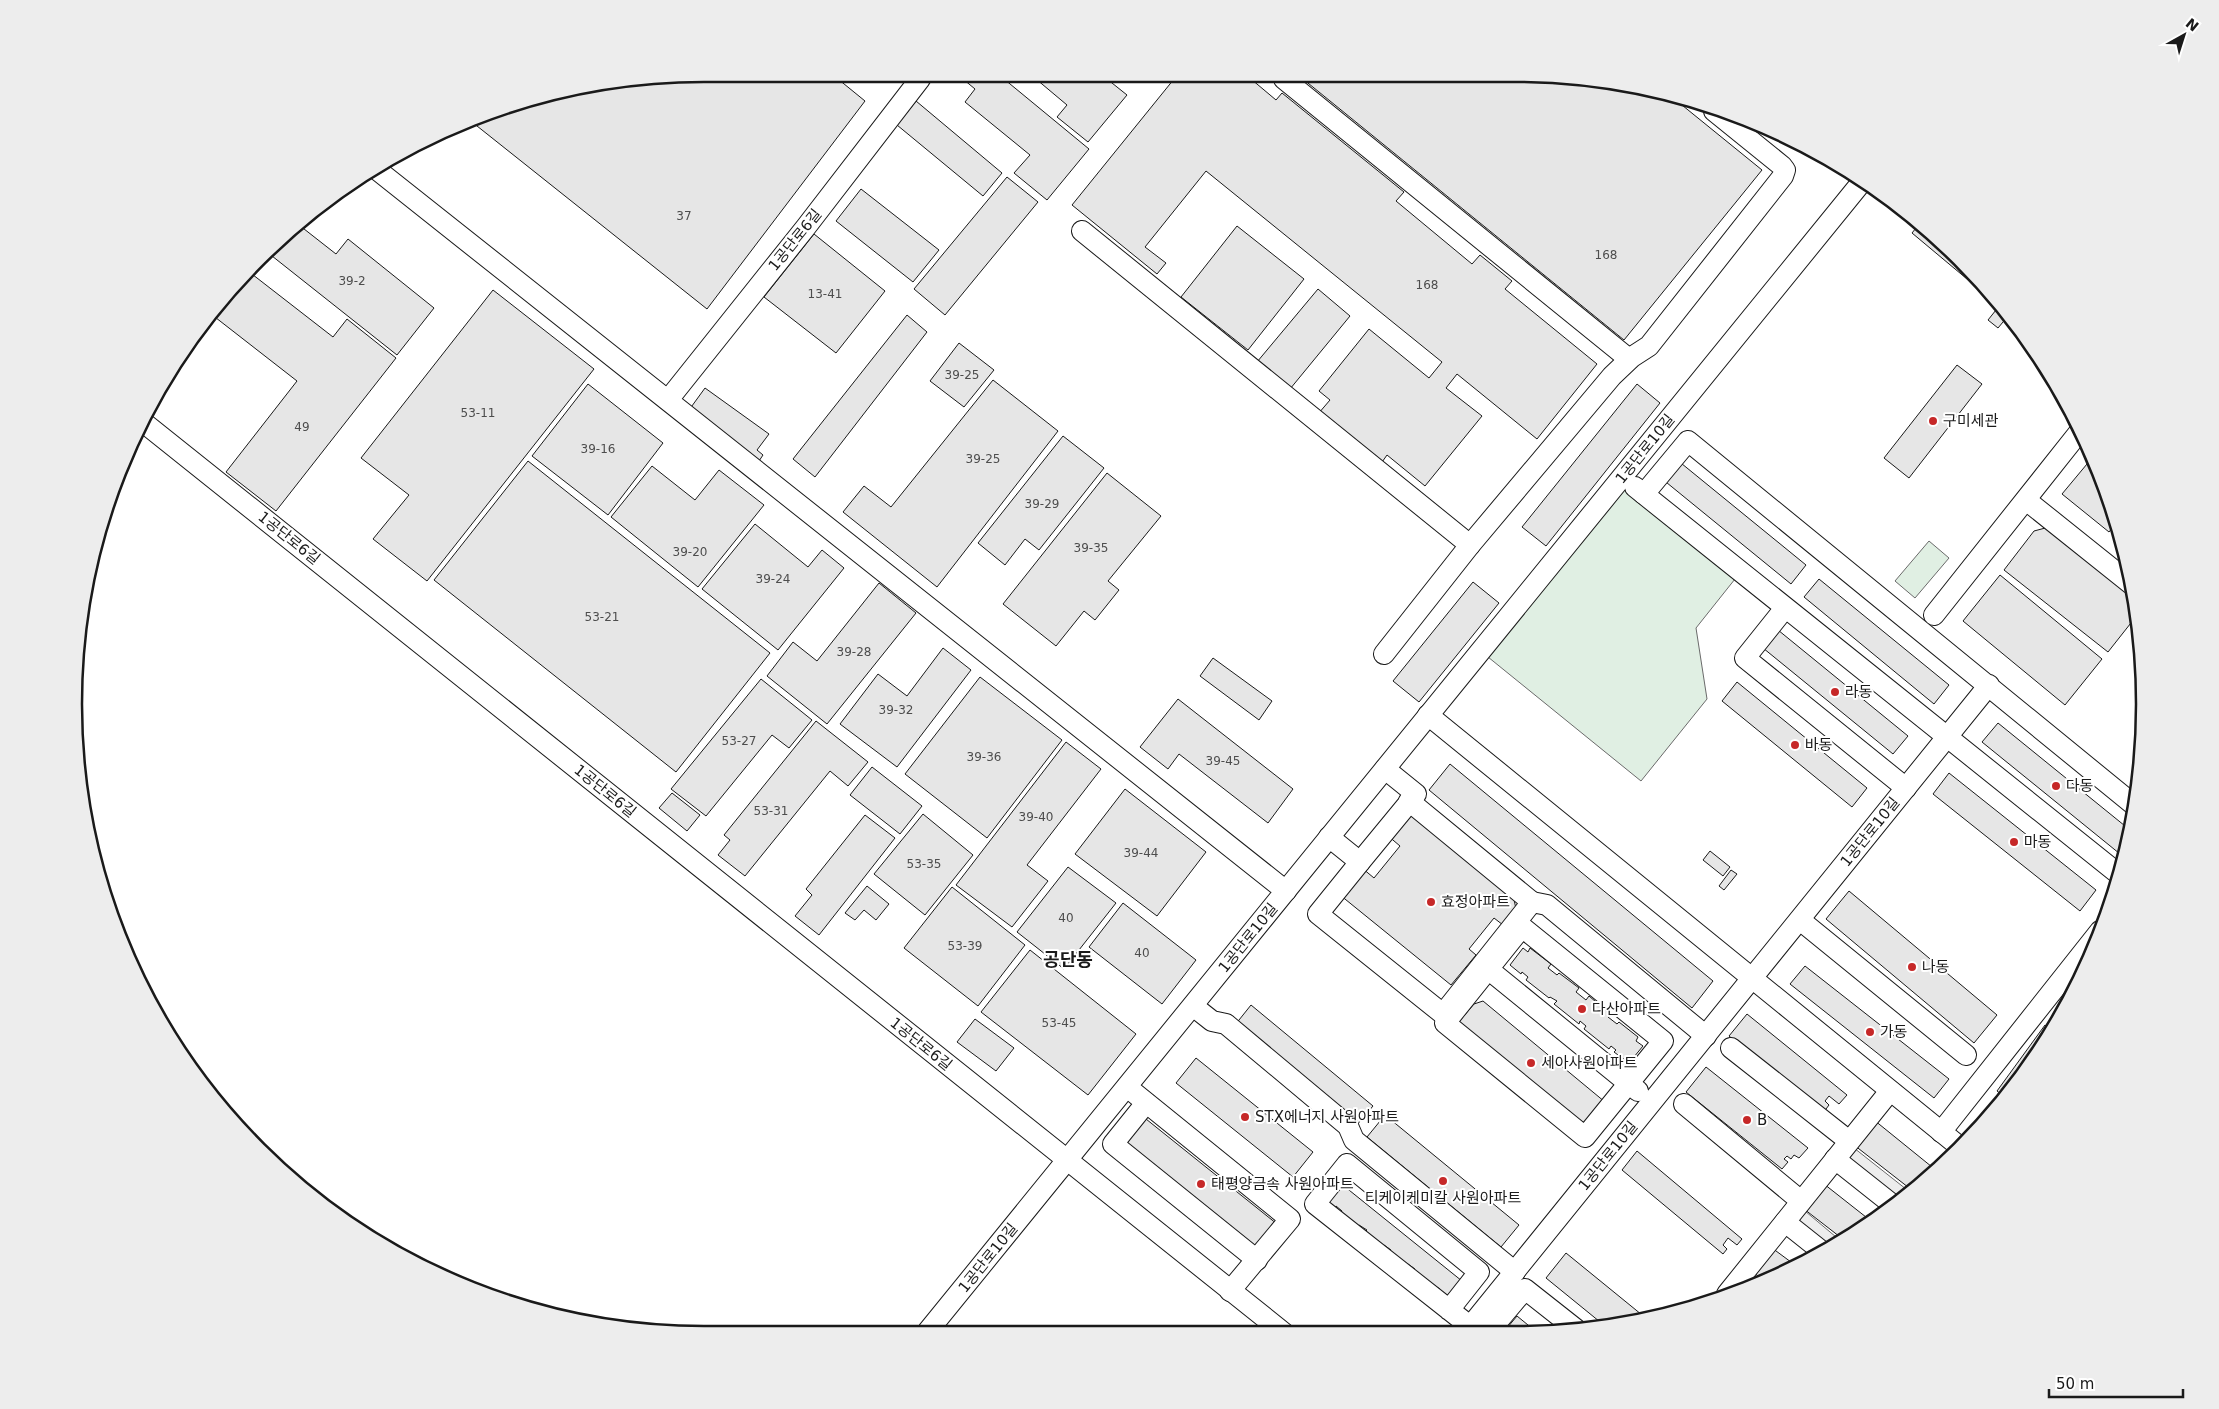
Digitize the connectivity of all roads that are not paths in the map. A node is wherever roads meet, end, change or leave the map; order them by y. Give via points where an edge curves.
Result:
1 (917, 83) edge
2 (1289, 83) edge
3 (1732, 122) edge
4 (381, 173) edge
5 (1858, 186) edge
6 (1082, 230) dead end
7 (1628, 360) junction
8 (668, 400) junction
9 (148, 426) edge
10 (2076, 437) edge
11 (2026, 500) junction
12 (1470, 545) junction
13 (2124, 578) edge
14 (1785, 608) junction
15 (1934, 615) dead end
16 (1384, 654) dead end
17 (1989, 685) junction
18 (1428, 715) junction
19 (1946, 738) junction
20 (1385, 769) junction
21 (1906, 788) junction
22 (1409, 801) junction
23 (2129, 801) edge
24 (1329, 837) junction
25 (1360, 862) junction
26 (2113, 870) edge
27 (1286, 891) junction
28 (1532, 902) junction
29 (1800, 920) junction
30 (2087, 948) edge
31 (1488, 969) junction
32 (1752, 979) junction
33 (1193, 1006) junction
34 (1706, 1036) junction
35 (1731, 1048) dead end
36 (1966, 1055) dead end
37 (1629, 1084) junction
38 (1127, 1087) junction
39 (1890, 1090) junction
40 (1652, 1102) junction
41 (1146, 1103) junction
42 (1684, 1104) dead end
43 (1941, 1132) junction
44 (1849, 1141) junction
45 (1955, 1143) edge
46 (1835, 1159) junction
47 (1067, 1161) junction
48 (1801, 1201) junction
49 (1888, 1201) edge
50 (1785, 1222) junction
51 (1817, 1247) edge
52 (1257, 1260) junction
53 (1515, 1272) junction
54 (1748, 1278) edge
55 (1230, 1290) junction
56 (1449, 1310) junction
57 (1569, 1324) edge
58 (932, 1326) edge
59 (1275, 1326) edge
60 (1469, 1326) edge
61 (1478, 1326) edge
62 (1481, 1326) edge

1 - 8 street, 1공단로6길
2 - 7 street
3 - 7 street via 1782,166 1784,176 1649,346
4 - 8 street
5 - 18 street, 1공단로10길
6 - 12 street
7 - 12 street
8 - 27 street
9 - 47 street, 1공단로6길
10 - 11 street
11 - 13 street
11 - 15 street
12 - 16 street
14 - 17 street via 1637,488 1688,441
14 - 19 street
14 - 21 street via 1745,658
17 - 19 street, 1공단로10길
17 - 23 street
18 - 20 street, 1공단로10길
18 - 32 street
19 - 21 street, 1공단로10길
19 - 26 street
20 - 22 street via 1416,794
20 - 24 street, 1공단로10길
21 - 29 street, 1공단로10길
22 - 25 street
22 - 28 street
24 - 25 street
24 - 27 street, 1공단로10길
25 - 28 street via 1318,914 1443,1014
27 - 33 street, 1공단로10길
28 - 34 street via 1547,906
29 - 32 street, 1공단로10길
29 - 36 street
30 - 43 street
31 - 37 street
31 - 37 street via 1522,927 1663,1041
31 - 37 street via 1444,1023 1585,1137
32 - 34 street, 1공단로10길
32 - 39 street
33 - 38 street, 1공단로10길
33 - 53 street via 1212,1021 1226,1024 1348,1126 1354,1140
34 - 40 street, 1공단로10길
35 - 44 street
37 - 40 street
38 - 41 street
38 - 47 street, 1공단로10길
39 - 43 street
39 - 44 street
40 - 53 street, 1공단로10길
41 - 52 street via 1290,1219
41 - 52 street via 1113,1144
42 - 48 street
43 - 45 street
44 - 46 street
46 - 48 street
46 - 49 street
47 - 55 street
47 - 58 street, 1공단로10길
48 - 50 street
50 - 51 street
50 - 54 street
52 - 55 street
53 - 61 street, 1공단로10길
55 - 59 street
56 - 56 street via 1479,1272 1347,1164 1316,1204
56 - 60 street
57 - 62 street via 1525,1289

